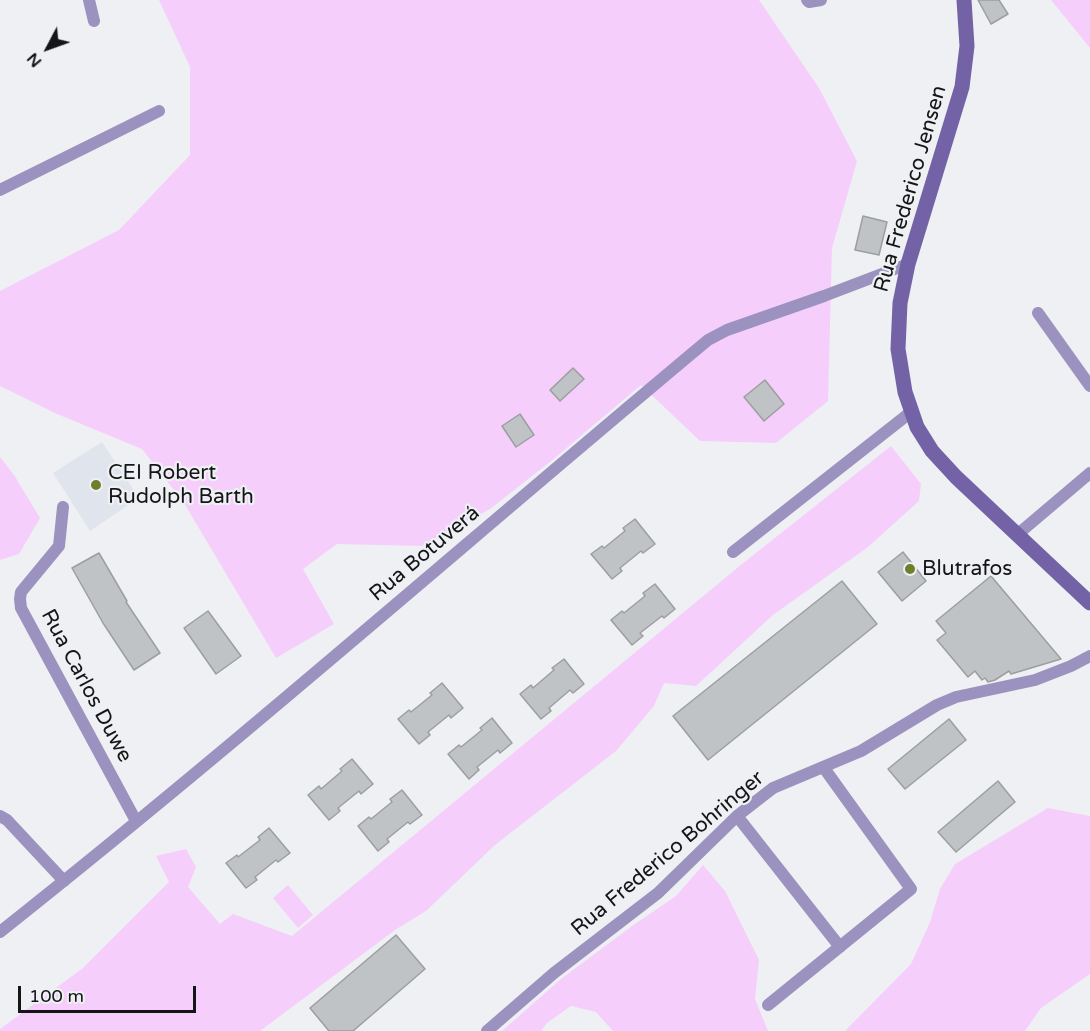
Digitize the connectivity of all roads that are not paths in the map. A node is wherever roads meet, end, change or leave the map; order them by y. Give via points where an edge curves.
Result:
1 (89, 0) edge
2 (807, 0) edge
3 (821, 0) edge
4 (964, 0) edge
5 (94, 21) dead end
6 (159, 111) dead end
7 (0, 190) edge
8 (908, 264) junction
9 (1038, 313) dead end
10 (1090, 386) edge
11 (911, 412) junction
12 (1090, 472) edge
13 (63, 507) dead end
14 (1018, 534) junction
15 (733, 552) dead end
16 (1090, 603) edge
17 (1090, 656) edge
18 (824, 768) junction
19 (0, 816) edge
20 (737, 816) junction
21 (136, 821) junction
22 (64, 881) junction
23 (0, 932) edge
24 (840, 947) junction
25 (768, 1005) dead end
26 (487, 1031) edge

1 - 5 street
2 - 3 street
4 - 8 main road, Rua Frederico Jensen via 967,46 962,87
6 - 7 street
8 - 11 main road, Rua Frederico Jensen via 897,331
8 - 21 street, Rua Botuverá via 708,340
9 - 10 street
11 - 14 main road, Rua Frederico Jensen via 932,451
11 - 15 street
12 - 14 street
13 - 21 street, Rua Carlos Duwe via 59,546 21,592 21,608
14 - 16 main road, Rua Frederico Jensen
17 - 18 street, Rua Frederico Bohringer via 1035,680 956,697 937,705 861,751
18 - 20 street, Rua Frederico Bohringer via 773,788
18 - 24 street via 911,890
19 - 22 street
20 - 24 street
20 - 26 street, Rua Frederico Bohringer via 658,893 554,973
21 - 22 street, Rua Botuverá
22 - 23 street, Rua Botuverá
24 - 25 street

